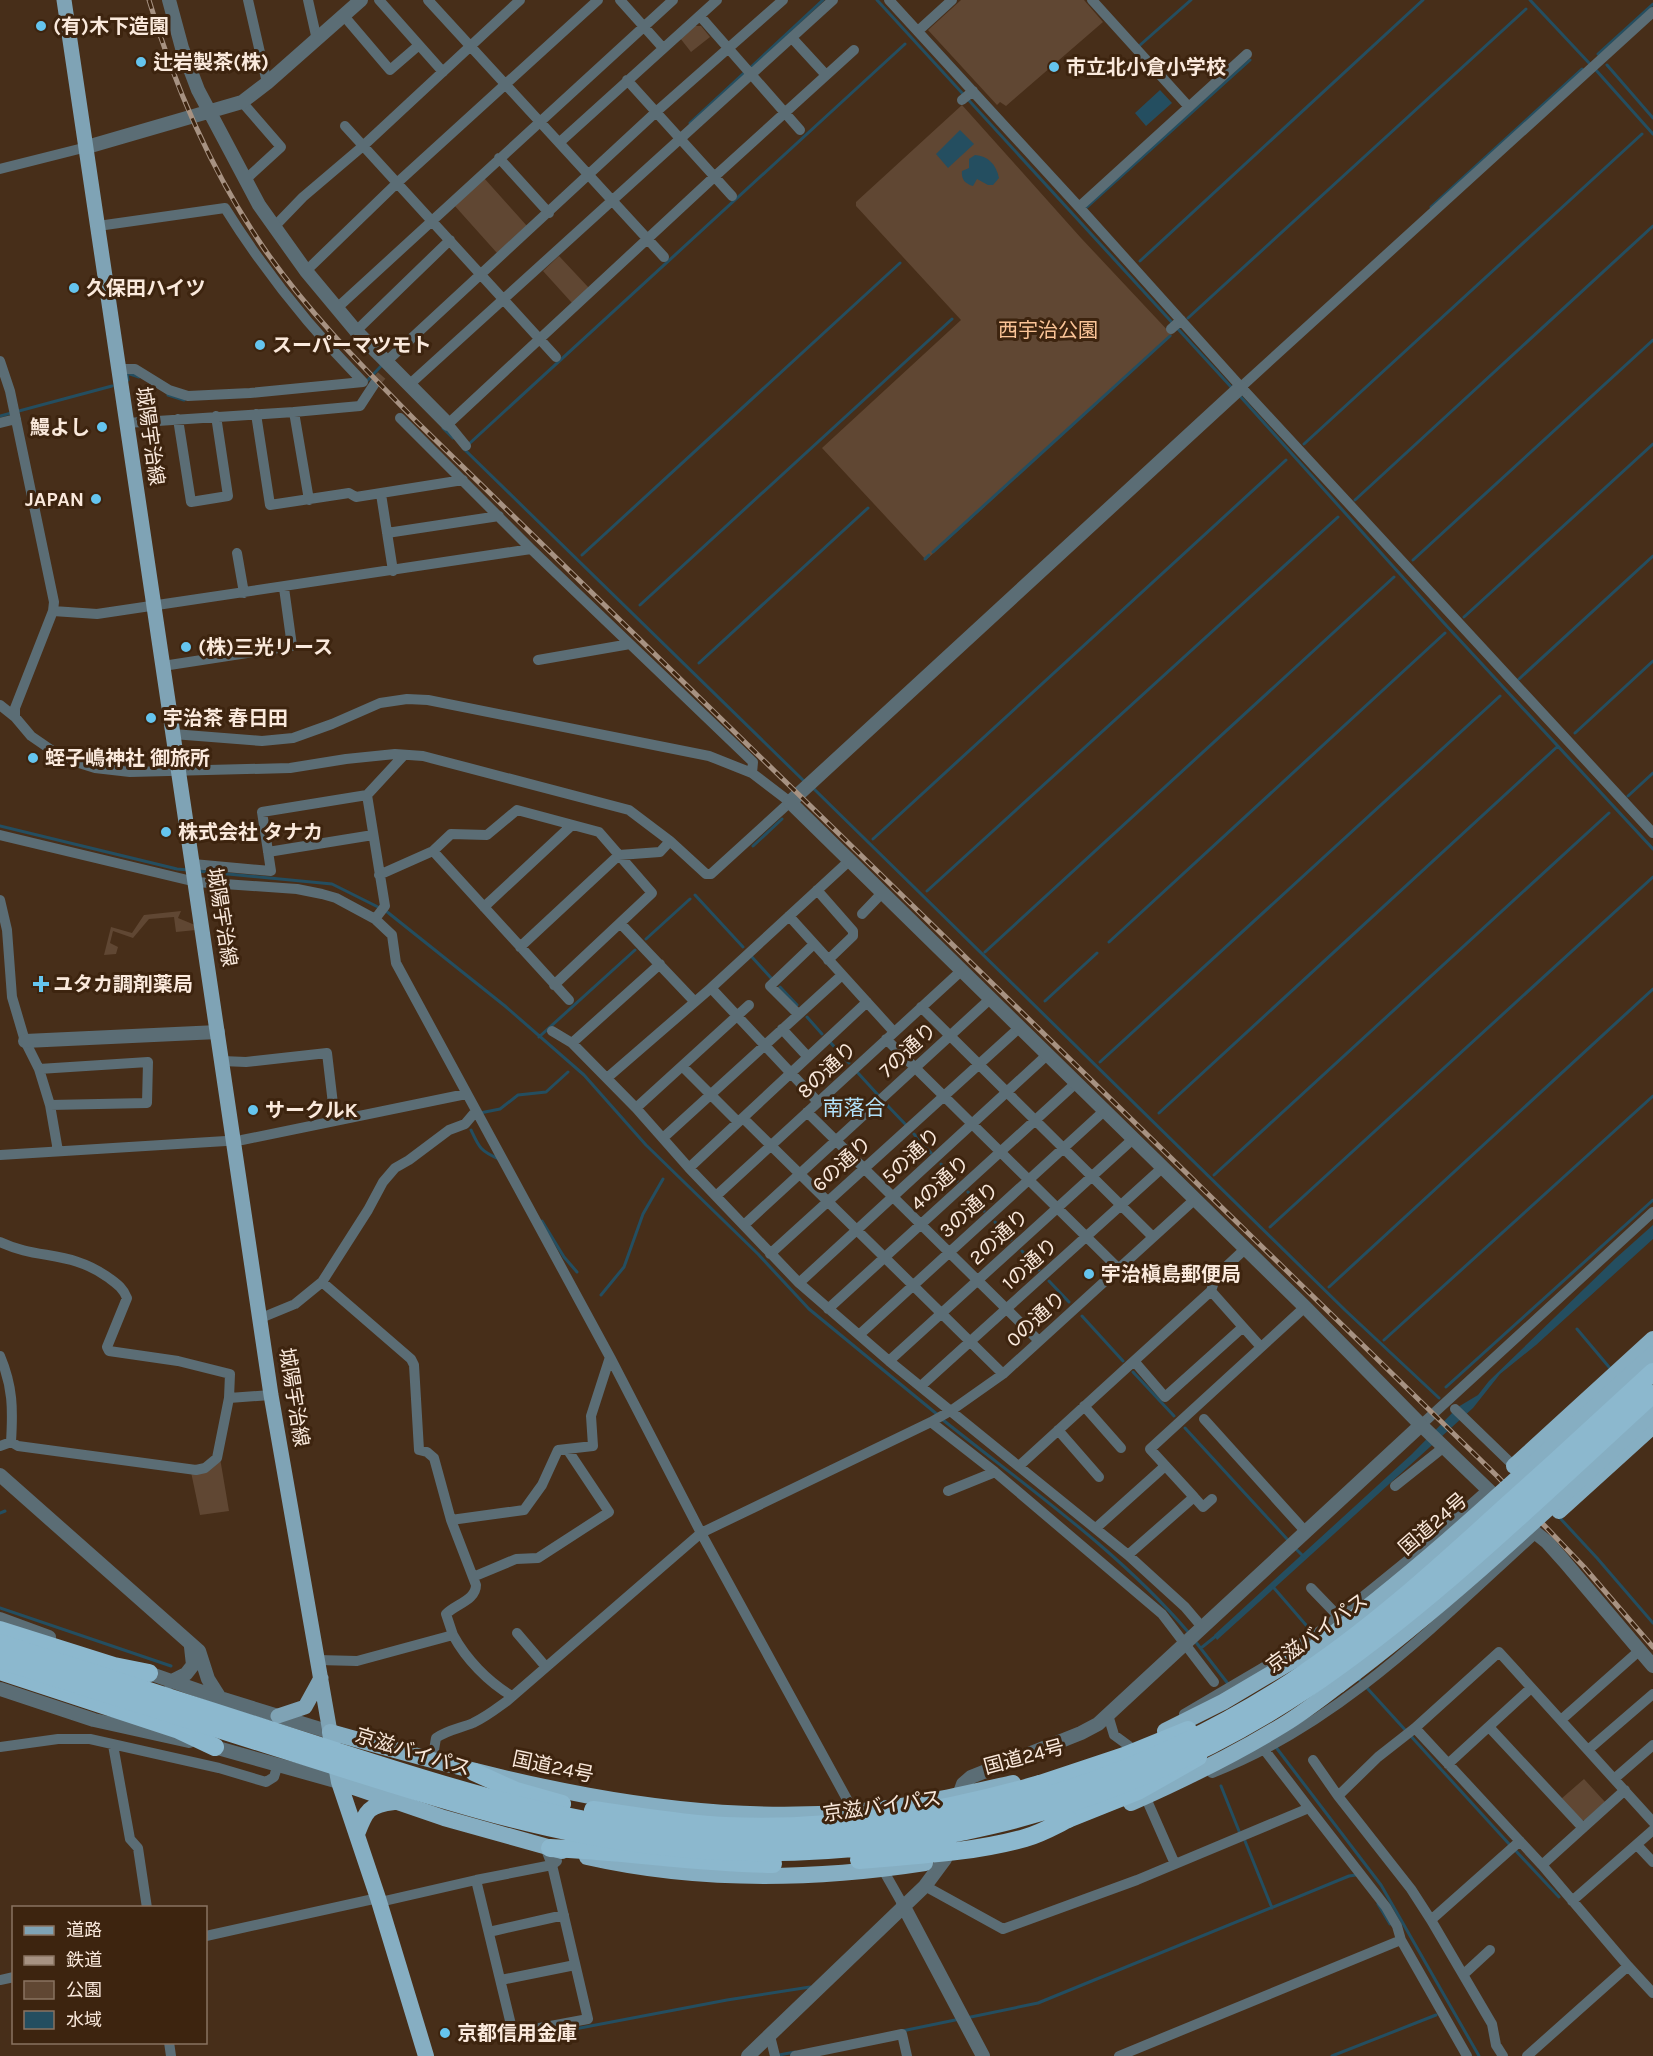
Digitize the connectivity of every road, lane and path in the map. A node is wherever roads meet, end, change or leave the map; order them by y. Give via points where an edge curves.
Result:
1 (64, 0) edge
2 (169, 0) edge
3 (248, 0) edge
4 (308, 0) edge
5 (361, 0) edge
6 (379, 0) edge
7 (428, 0) edge
8 (520, 0) edge
9 (598, 0) edge
10 (620, 0) edge
11 (673, 0) edge
12 (717, 0) edge
13 (783, 0) edge
14 (833, 0) edge
15 (889, 0) edge
16 (952, 0) edge
17 (1092, 0) edge
18 (1653, 12) edge
19 (344, 16) junction
20 (700, 16) junction
21 (644, 26) junction
22 (918, 31) junction
23 (792, 38) junction
24 (317, 40) junction
25 (419, 45) junction
26 (470, 47) junction
27 (663, 48) junction
28 (729, 48) junction
29 (854, 50) dead end
30 (1247, 54) dead end
31 (442, 72) junction
32 (752, 74) junction
33 (826, 75) junction
34 (627, 80) junction
35 (267, 83) junction
36 (507, 83) junction
37 (242, 102) junction
38 (1189, 107) junction
39 (656, 112) junction
40 (209, 113) junction
41 (785, 113) junction
42 (540, 120) junction
43 (345, 126) dead end
44 (800, 130) dead end
45 (681, 139) junction
46 (560, 142) junction
47 (363, 146) junction
48 (87, 147) junction
49 (499, 158) junction
50 (0, 169) edge
51 (590, 175) junction
52 (713, 178) junction
53 (245, 180) junction
54 (397, 183) junction
55 (732, 196) dead end
56 (613, 201) junction
57 (1079, 207) junction
58 (549, 213) junction
59 (432, 221) junction
60 (98, 226) junction
61 (274, 227) junction
62 (648, 239) junction
63 (450, 240) junction
64 (664, 257) dead end
65 (306, 271) junction
66 (481, 274) junction
67 (504, 299) junction
68 (337, 308) junction
69 (356, 331) junction
70 (540, 338) junction
71 (556, 357) dead end
72 (0, 361) edge
73 (387, 367) junction
74 (119, 369) junction
75 (375, 383) tunnel mouth
76 (410, 384) junction
77 (1237, 390) junction
78 (294, 412) junction
79 (15, 414) junction
80 (256, 414) junction
81 (216, 416) junction
82 (400, 418) dead end
83 (178, 419) junction
84 (0, 423) edge
85 (127, 423) junction
86 (448, 424) junction
87 (466, 447) dead end
88 (463, 480) junction
89 (381, 494) junction
90 (309, 500) junction
91 (499, 516) junction
92 (387, 533) junction
93 (531, 549) junction
94 (237, 553) dead end
95 (393, 571) junction
96 (284, 588) junction
97 (244, 593) junction
98 (154, 606) junction
99 (53, 610) junction
100 (630, 644) junction
101 (538, 660) dead end
102 (163, 666) junction
103 (0, 705) edge
104 (15, 717) junction
105 (173, 734) junction
106 (404, 755) junction
107 (179, 771) junction
108 (752, 773) junction
109 (367, 795) junction
110 (790, 802) junction
111 (572, 825) junction
112 (1653, 833) edge
113 (0, 835) edge
114 (373, 836) junction
115 (670, 841) junction
116 (433, 851) junction
117 (268, 852) junction
118 (619, 855) junction
119 (849, 861) junction
120 (194, 872) junction
121 (379, 875) junction
122 (817, 890) junction
123 (882, 893) junction
124 (0, 900) edge
125 (484, 907) junction
126 (862, 914) dead end
127 (789, 916) junction
128 (376, 918) junction
129 (620, 922) junction
130 (814, 944) junction
131 (520, 947) junction
132 (828, 960) junction
133 (660, 964) junction
134 (961, 971) junction
135 (842, 975) junction
136 (554, 985) junction
137 (711, 988) junction
138 (990, 999) junction
139 (568, 1000) dead end
140 (694, 1001) junction
141 (867, 1002) junction
142 (749, 1005) dead end
143 (921, 1007) junction
144 (798, 1014) junction
145 (737, 1016) junction
146 (1019, 1028) junction
147 (782, 1029) junction
148 (552, 1031) dead end
149 (218, 1032) junction
150 (890, 1036) junction
151 (950, 1036) junction
152 (25, 1041) junction
153 (572, 1043) junction
154 (764, 1045) junction
155 (1047, 1055) junction
156 (808, 1057) junction
157 (222, 1061) junction
158 (979, 1064) junction
159 (681, 1066) junction
160 (915, 1068) junction
161 (39, 1069) junction
162 (791, 1074) junction
163 (607, 1078) junction
164 (1076, 1083) junction
165 (1007, 1092) junction
166 (466, 1094) junction
167 (710, 1095) junction
168 (944, 1096) junction
169 (818, 1102) junction
170 (50, 1106) junction
171 (636, 1108) junction
172 (476, 1111) junction
173 (1104, 1111) junction
174 (807, 1112) junction
175 (740, 1120) junction
176 (1035, 1120) junction
177 (335, 1121) junction
178 (972, 1124) junction
179 (663, 1138) junction
180 (1133, 1139) junction
181 (234, 1141) junction
182 (836, 1141) junction
183 (771, 1145) junction
184 (1064, 1148) junction
185 (58, 1151) junction
186 (1001, 1152) junction
187 (0, 1155) edge
188 (689, 1168) junction
189 (864, 1168) junction
190 (1162, 1168) junction
191 (800, 1174) junction
192 (1092, 1176) junction
193 (1029, 1180) junction
194 (716, 1196) junction
195 (893, 1197) junction
196 (1194, 1200) junction
197 (828, 1201) junction
198 (1121, 1205) junction
199 (1057, 1208) junction
200 (1653, 1212) edge
201 (921, 1224) junction
202 (744, 1225) junction
203 (857, 1230) junction
204 (1086, 1237) junction
205 (1153, 1237) junction
206 (0, 1242) edge
207 (1245, 1250) junction
208 (950, 1253) junction
209 (770, 1254) junction
210 (885, 1257) junction
211 (1118, 1268) junction
212 (978, 1280) junction
213 (322, 1282) junction
214 (799, 1283) junction
215 (914, 1286) junction
216 (1211, 1291) junction
217 (1305, 1307) junction
218 (828, 1309) junction
219 (1007, 1309) junction
220 (942, 1313) junction
221 (261, 1318) junction
222 (1243, 1327) junction
223 (859, 1335) junction
224 (1653, 1339) edge
225 (1039, 1341) junction
226 (970, 1342) junction
227 (1261, 1347) junction
228 (1653, 1354) edge
229 (0, 1356) edge
230 (610, 1357) junction
231 (889, 1361) junction
232 (1134, 1361) junction
233 (1653, 1372) edge
234 (1003, 1374) junction
235 (921, 1386) junction
236 (1653, 1394) edge
237 (271, 1395) junction
238 (229, 1398) junction
239 (1084, 1406) junction
240 (1455, 1409) dead end
241 (949, 1412) junction
242 (1653, 1412) edge
243 (1204, 1419) dead end
244 (933, 1421) junction
245 (1421, 1425) junction
246 (1653, 1426) edge
247 (1058, 1430) junction
248 (1439, 1442) junction
249 (5, 1444) edge
250 (1121, 1448) dead end
251 (567, 1449) junction
252 (1019, 1466) junction
253 (1514, 1466) junction
254 (1164, 1467) junction
255 (995, 1472) junction
256 (0, 1475) edge
257 (1099, 1477) dead end
258 (1395, 1486) dead end
259 (1487, 1490) junction
260 (948, 1491) dead end
261 (1194, 1497) junction
262 (1212, 1499) dead end
263 (1559, 1512) joint
264 (451, 1520) junction
265 (1096, 1528) junction
266 (1305, 1531) junction
267 (701, 1533) junction
268 (1535, 1534) junction
269 (1128, 1555) junction
270 (473, 1577) junction
271 (1311, 1588) dead end
272 (1339, 1617) junction
273 (0, 1619) edge
274 (1199, 1629) junction
275 (0, 1630) edge
276 (517, 1633) dead end
277 (453, 1635) junction
278 (189, 1642) junction
279 (1185, 1642) junction
280 (0, 1643) edge
281 (1310, 1644) junction
282 (1640, 1650) junction
283 (1335, 1651) junction
284 (0, 1660) edge
285 (318, 1660) junction
286 (1653, 1666) edge
287 (546, 1667) junction
288 (0, 1672) edge
289 (149, 1673) junction
290 (321, 1678) junction
291 (170, 1682) junction
292 (1214, 1682) dead end
293 (1531, 1688) junction
294 (0, 1689) edge
295 (1653, 1694) edge
296 (512, 1696) junction
297 (220, 1698) junction
298 (1108, 1715) junction
299 (278, 1716) junction
300 (94, 1720) junction
301 (1561, 1720) junction
302 (1489, 1727) junction
303 (1415, 1729) junction
304 (330, 1732) junction
305 (90, 1739) junction
306 (1266, 1739) junction
307 (1653, 1744) edge
308 (113, 1745) junction
309 (1129, 1746) junction
310 (0, 1747) edge
311 (215, 1747) junction
312 (1588, 1750) junction
313 (1313, 1760) dead end
314 (432, 1762) junction
315 (278, 1764) junction
316 (1448, 1764) junction
317 (474, 1772) junction
318 (1614, 1779) junction
319 (339, 1782) junction
320 (1625, 1790) junction
321 (958, 1795) junction
322 (1145, 1796) junction
323 (1338, 1796) junction
324 (398, 1802) junction
325 (1309, 1808) junction
326 (854, 1812) junction
327 (1653, 1822) edge
328 (1583, 1828) junction
329 (1653, 1830) edge
330 (357, 1834) junction
331 (1519, 1842) junction
332 (1637, 1845) junction
333 (554, 1853) junction
334 (945, 1859) junction
335 (1653, 1862) edge
336 (1175, 1864) junction
337 (1542, 1865) junction
338 (882, 1868) junction
339 (476, 1880) junction
340 (925, 1886) junction
341 (379, 1900) junction
342 (1572, 1901) junction
343 (903, 1905) junction
344 (147, 1906) edge
345 (564, 1915) junction
346 (1431, 1920) junction
347 (489, 1932) junction
348 (207, 1936) edge
349 (1401, 1940) junction
350 (1490, 1950) dead end
351 (575, 1965) junction
352 (1628, 1966) junction
353 (1464, 1974) junction
354 (501, 1980) junction
355 (1653, 1993) edge
356 (770, 2036) junction
357 (426, 2056) edge
358 (748, 2056) edge
359 (775, 2056) edge
360 (795, 2056) edge
361 (907, 2056) edge
362 (983, 2056) edge
363 (1119, 2056) edge
364 (1467, 2056) edge
365 (1503, 2056) edge
366 (1527, 2056) edge

1 - 48 main road, 城陽宇治線
2 - 40 street via 182,48
3 - 35 street
4 - 24 street
5 - 19 street
6 - 25 street
7 - 26 street
8 - 26 street
9 - 36 street
10 - 21 street
11 - 21 street
12 - 20 street
13 - 28 street
14 - 23 street
15 - 22 street
16 - 22 street
17 - 38 street
18 - 77 street
19 - 24 street
19 - 25 street via 390,70
20 - 27 street
20 - 28 street
21 - 27 street
21 - 42 street
22 - 57 street via 967,95
23 - 32 street
23 - 33 street
24 - 35 street
25 - 31 street
26 - 31 street
26 - 36 street
27 - 34 street
28 - 32 street
28 - 39 street
29 - 33 street
30 - 38 street
31 - 47 street
32 - 41 street
32 - 45 street
33 - 41 street
34 - 39 street
34 - 46 street
35 - 37 street
36 - 42 street
36 - 54 street
37 - 40 street
37 - 53 street via 281,147
38 - 57 street
39 - 45 street
39 - 51 street
40 - 48 street
40 - 53 street
41 - 44 street
41 - 52 street
42 - 46 street
42 - 49 street
43 - 47 street
45 - 52 street
45 - 56 street
46 - 51 street
47 - 54 street
47 - 61 street
48 - 50 street
48 - 60 main road, 城陽宇治線
49 - 58 street
49 - 59 street
51 - 56 street
51 - 58 street
52 - 55 street
52 - 62 street
53 - 61 street
54 - 59 street
54 - 65 street
56 - 62 street
56 - 67 street
57 - 77 street via 1176,324
58 - 66 street
59 - 63 street
59 - 68 street
60 - 74 main road, 城陽宇治線
60 - 74 street via 225,208 284,295 363,382 188,396 169,390 135,369
61 - 65 street
62 - 64 street
62 - 70 street
63 - 66 street
63 - 69 street
65 - 68 street
66 - 67 street
66 - 73 street
67 - 70 street
67 - 76 street
68 - 69 street
69 - 73 street
70 - 71 street
70 - 86 street
72 - 79 street
73 - 76 street
74 - 85 main road, 城陽宇治線
75 - 78 street via 360,406
76 - 86 street
77 - 110 street
77 - 112 street
78 - 80 street
78 - 90 street
79 - 84 street
79 - 99 street
80 - 81 street
80 - 90 street via 270,506
81 - 83 street
81 - 83 street via 228,496 191,502
82 - 88 street
83 - 85 street
85 - 98 main road, 城陽宇治線
86 - 87 street
88 - 89 street
88 - 91 street
89 - 90 street via 356,497 349,493
89 - 92 street
91 - 92 street
91 - 93 street
92 - 95 street
93 - 95 street
93 - 100 street
94 - 97 street
95 - 96 street
96 - 97 street
96 - 102 street via 292,646
97 - 98 street
98 - 99 street via 97,614
98 - 102 main road, 城陽宇治線
99 - 104 street via 15,708
100 - 101 street
100 - 108 street via 753,762
102 - 105 main road, 城陽宇治線
103 - 104 street
104 - 107 street via 37,741 79,765 130,772
105 - 107 main road, 城陽宇治線
105 - 108 street via 262,741 293,738 380,703 428,700 698,753
106 - 107 street via 290,768
106 - 109 street
106 - 115 street via 423,756 629,810
107 - 120 main road, 城陽宇治線
108 - 110 street
109 - 114 street
109 - 117 street via 262,812
110 - 115 street via 711,874 706,874
110 - 119 street
111 - 116 street via 517,810 487,835 451,834
111 - 118 street via 599,832
111 - 125 street
113 - 120 street
114 - 117 street
114 - 121 street
115 - 118 street via 660,852
116 - 121 street
116 - 125 street
117 - 120 street via 271,871
118 - 129 street via 652,893
118 - 131 street
119 - 122 street
119 - 123 street
120 - 128 street via 322,894
120 - 149 main road, 城陽宇治線
121 - 128 street via 385,906
122 - 127 street
122 - 132 street via 854,931 854,936
123 - 126 street
123 - 134 street
124 - 152 street via 7,930 12,997
125 - 131 street
127 - 130 street
127 - 137 street
128 - 166 street via 392,935 396,963
129 - 133 street
129 - 136 street
130 - 132 street
130 - 144 street via 770,986
131 - 136 street
132 - 135 street
133 - 140 street
133 - 153 street
134 - 138 street
134 - 143 street, 8の通り
135 - 141 street
135 - 144 street
136 - 139 street
137 - 140 street
137 - 145 street
138 - 146 street
138 - 151 street, 7の通り
140 - 163 street
141 - 150 street
141 - 156 street
142 - 145 street
143 - 150 street, 8の通り
143 - 151 street
144 - 147 street
145 - 154 street
145 - 159 street
146 - 155 street
146 - 158 street, 6の通り
147 - 154 street
147 - 156 street
148 - 153 street
149 - 152 street
149 - 157 main road, 城陽宇治線
150 - 160 street
150 - 169 street, 8の通り
151 - 158 street
151 - 160 street, 7の通り
152 - 161 street
153 - 163 street
154 - 162 street
154 - 167 street
155 - 164 street
155 - 165 street, 5の通り
156 - 162 street
157 - 177 street via 327,1053
157 - 181 main road, 城陽宇治線
158 - 165 street
158 - 168 street, 6の通り
159 - 167 street
159 - 171 street
160 - 168 street
160 - 182 street, 7の通り
161 - 170 street
161 - 170 street via 148,1062 147,1103
162 - 169 street
162 - 175 street
163 - 171 street
164 - 173 street
164 - 176 street, 4の通り
165 - 176 street
165 - 178 street, 5の通り
166 - 172 street
166 - 177 street
167 - 175 street
167 - 179 street
168 - 178 street
168 - 189 street, 6の通り
169 - 174 street, 8の通り
170 - 185 street
171 - 179 street
172 - 213 street via 465,1124 449,1130 395,1168
172 - 230 street
173 - 180 street
173 - 184 street, 3の通り
174 - 182 street
174 - 183 street, 8の通り
175 - 183 street
175 - 188 street
176 - 184 street
176 - 186 street, 4の通り
177 - 181 street
178 - 186 street
178 - 195 street, 5の通り
179 - 188 street
180 - 190 street
180 - 192 street, 2の通り
181 - 185 street
181 - 221 main road, 城陽宇治線
182 - 189 street
182 - 191 street, 7の通り
183 - 191 street
183 - 194 street, 8の通り
184 - 192 street
184 - 193 street, 3の通り
185 - 187 street
186 - 193 street
186 - 201 street, 4の通り
188 - 194 street
189 - 195 street
189 - 197 street, 6の通り
190 - 196 street
190 - 198 street, 1の通り
191 - 197 street
191 - 202 street, 7の通り
192 - 198 street
192 - 199 street, 2の通り
193 - 199 street
193 - 208 street, 3の通り
194 - 202 street
195 - 201 street
195 - 203 street, 5の通り
196 - 205 street, 0の通り
196 - 207 street
197 - 203 street
197 - 209 street, 6の通り
198 - 204 street, 1の通り
198 - 205 street
199 - 204 street
199 - 212 street, 2の通り
200 - 245 street
201 - 208 street
201 - 210 street, 4の通り
202 - 209 street
203 - 210 street
203 - 214 street, 5の通り
204 - 211 street
204 - 219 street, 1の通り
205 - 211 street, 0の通り
206 - 238 street via 16,1249 78,1260 96,1269 122,1288 127,1298 107,1347 109,1351 178,1361 230,1374
207 - 216 street via 1216,1276
207 - 217 street
208 - 212 street
208 - 215 street, 3の通り
209 - 214 street
210 - 215 street
210 - 218 street, 4の通り
211 - 225 street, 0の通り
212 - 219 street
212 - 220 street, 2の通り
213 - 221 street via 295,1304
213 - 264 street via 411,1359 419,1450 434,1458
214 - 218 street
215 - 220 street
215 - 223 street, 3の通り
216 - 222 street
216 - 232 street
217 - 227 street
217 - 245 street
218 - 223 street
219 - 225 street
219 - 226 street, 1の通り
220 - 226 street
220 - 231 street, 2の通り
221 - 237 main road, 城陽宇治線
222 - 227 street
222 - 232 street via 1165,1397
223 - 231 street
224 - 253 highway
225 - 234 street, 0の通り
226 - 234 street
226 - 235 street, 1の通り
227 - 254 street via 1150,1449
228 - 281 highway, 国道24号, bridge via 1434,1552 1352,1620
229 - 249 street via 12,1393
230 - 251 street via 591,1416 593,1446
230 - 267 street
231 - 235 street
232 - 239 street
233 - 283 highway, 京滋バイパス, bridge via 1436,1569
234 - 241 street, 0の通り
235 - 241 street
236 - 306 highway, 京滋バイパス, bridge via 1490,1543 1331,1672
237 - 238 street
237 - 285 main road, 城陽宇治線
238 - 249 street via 217,1458 196,1470
239 - 247 street
239 - 250 street
240 - 253 street
241 - 244 street, 0の通り
241 - 252 street
242 - 306 highway, bridge via 1449,1597
243 - 266 street
244 - 255 street
244 - 267 street, 0の通り
245 - 248 street
245 - 266 street
246 - 263 highway
247 - 252 street
247 - 257 street
248 - 258 street
248 - 259 street
251 - 264 street via 558,1450 542,1485 524,1510
251 - 270 street via 609,1512 538,1558 516,1559
252 - 265 street
253 - 263 street
254 - 261 street
254 - 265 street
255 - 260 street
255 - 279 street via 1162,1614
256 - 278 street
259 - 268 street
259 - 272 street
261 - 262 street via 1203,1507
261 - 269 street
264 - 270 street
265 - 269 street
266 - 274 street
267 - 287 street, 0の通り
267 - 326 street
268 - 282 street via 1547,1542
268 - 306 street via 1359,1688
269 - 274 street via 1185,1607
270 - 277 street via 476,1592 446,1614
271 - 272 street
272 - 281 street
273 - 289 street
274 - 279 street
275 - 289 highway
276 - 287 street
277 - 285 street via 357,1661
277 - 296 street via 463,1653
278 - 291 street via 193,1665 186,1674
278 - 297 street via 199,1651 208,1679
279 - 292 street
279 - 298 street
280 - 283 highway, 京滋バイパス, bridge via 417,1777 525,1807 663,1833 771,1839 896,1829 978,1814 1060,1791 1194,1738 1270,1695
281 - 309 highway, 国道24号 via 1158,1734
282 - 286 street
282 - 301 street
283 - 317 highway, bridge via 1224,1714 1153,1745 1040,1784 946,1807 864,1820 754,1826 705,1824 562,1804 516,1791
284 - 306 highway, 京滋バイパス, bridge via 489,1812 605,1839 725,1852 796,1853 925,1839 1065,1805 1187,1756
285 - 290 main road, 城陽宇治線
287 - 296 street, 0の通り
288 - 311 highway via 96,1701
289 - 291 street
290 - 299 main road via 305,1707
290 - 304 main road, 城陽宇治線
291 - 297 street
293 - 301 street
293 - 302 street
293 - 303 street via 1498,1652
294 - 300 street
295 - 312 street
296 - 314 street, 0の通り via 488,1715 442,1733 436,1738
297 - 299 street
298 - 309 street via 1114,1735
298 - 321 street via 1081,1733 971,1777
299 - 304 street
300 - 305 street
300 - 311 street
301 - 312 street
302 - 316 street
302 - 328 street
303 - 316 street
303 - 323 street via 1378,1757
304 - 314 highway, 国道24号
304 - 319 highway
305 - 308 street
305 - 310 street
306 - 322 highway
306 - 325 street
306 - 333 highway, bridge via 1025,1838 941,1854 773,1864 615,1852
307 - 318 street
308 - 315 street via 266,1782 274,1777
308 - 344 street via 130,1839 138,1848
309 - 321 highway, 国道24号 via 1051,1772
311 - 315 street
312 - 318 street
313 - 323 street
314 - 317 highway, 国道24号
315 - 319 street
316 - 331 street
317 - 326 highway, 国道24号 via 598,1798 705,1812
318 - 320 street
319 - 324 highway
319 - 330 highway
320 - 327 street
320 - 328 street
321 - 326 highway, 国道24号
321 - 334 street
322 - 334 highway via 1041,1837
322 - 336 street
323 - 346 street
324 - 330 highway via 376,1804 369,1809
324 - 333 highway
325 - 336 street
325 - 349 street via 1386,1907
328 - 337 street
329 - 332 street
330 - 341 highway
331 - 337 street
331 - 346 street
332 - 335 street
332 - 342 street
333 - 338 highway via 703,1873 777,1875
333 - 339 street
333 - 345 street
334 - 338 highway
334 - 340 street
336 - 340 street via 1003,1929
337 - 342 street
338 - 343 street
339 - 341 street
339 - 347 street
340 - 343 street
341 - 348 street
341 - 357 highway
342 - 352 street
343 - 356 street
343 - 362 street
345 - 347 street
345 - 351 street
346 - 353 street
347 - 354 street
349 - 363 street
349 - 364 street
350 - 353 street
351 - 354 street
351 - 354 street via 588,2019 513,2033
352 - 355 street
352 - 366 street
353 - 365 street via 1492,2024 1496,2045
356 - 358 street
356 - 359 street
360 - 361 street via 902,2034

